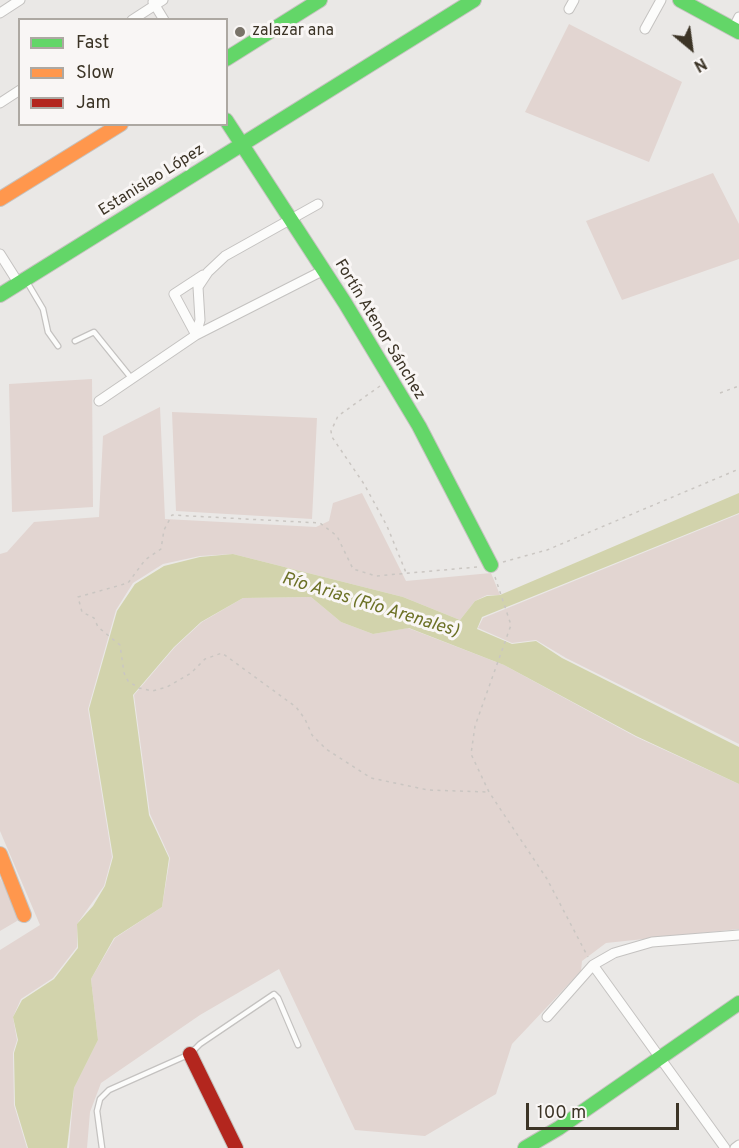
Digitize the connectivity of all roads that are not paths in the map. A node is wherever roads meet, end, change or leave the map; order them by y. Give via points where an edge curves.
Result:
1 (20, 0) edge
2 (320, 0) edge
3 (574, 0) edge
4 (661, 0) edge
5 (680, 0) edge
6 (157, 2) edge
7 (465, 2) edge
8 (569, 9) dead end
9 (0, 13) edge
10 (135, 18) edge
11 (163, 18) edge
12 (737, 26) edge
13 (645, 29) dead end
14 (228, 58) edge
15 (18, 91) edge
16 (0, 103) edge
17 (228, 123) edge
18 (117, 126) edge
19 (241, 144) junction
20 (0, 199) edge
21 (318, 204) dead end
22 (289, 219) junction
23 (0, 254) edge
24 (324, 270) junction
25 (208, 272) junction
26 (22, 282) junction
27 (0, 295) edge
28 (196, 336) junction
29 (75, 341) dead end
30 (58, 346) dead end
31 (132, 379) junction
32 (99, 401) dead end
33 (490, 565) road end
34 (0, 854) edge
35 (24, 915) dead end
36 (739, 935) edge
37 (592, 966) junction
38 (739, 1003) edge
39 (547, 1017) dead end
40 (298, 1045) dead end
41 (190, 1054) junction
42 (660, 1058) junction
43 (739, 1145) edge
44 (102, 1148) edge
45 (236, 1148) edge
46 (525, 1148) edge
47 (725, 1148) edge
48 (735, 1148) edge

1 - 9 street
2 - 14 street
3 - 8 street
4 - 13 street
5 - 12 street
6 - 10 street
6 - 11 street
7 - 19 street, Estanislao López
15 - 16 street
17 - 19 street, Fortín Atenor Sánchez
18 - 20 street
19 - 22 street, Fortín Atenor Sánchez
19 - 26 street, Estanislao López
21 - 22 street
22 - 24 street, Fortín Atenor Sánchez
22 - 25 street via 238,247
23 - 26 street
24 - 28 street
24 - 33 street, Fortín Atenor Sánchez via 459,501
25 - 28 street via 198,287 200,320
25 - 28 street via 174,294
26 - 27 street, Estanislao López
26 - 30 lane via 43,309 48,332
28 - 31 street
29 - 31 lane via 94,332
31 - 32 street
34 - 35 street
36 - 37 street via 652,942 614,953
37 - 39 street
37 - 42 street
38 - 42 street
40 - 41 lane via 275,994
41 - 44 lane via 109,1090 100,1099 97,1111
41 - 45 street
42 - 46 street
42 - 47 street
43 - 48 street

